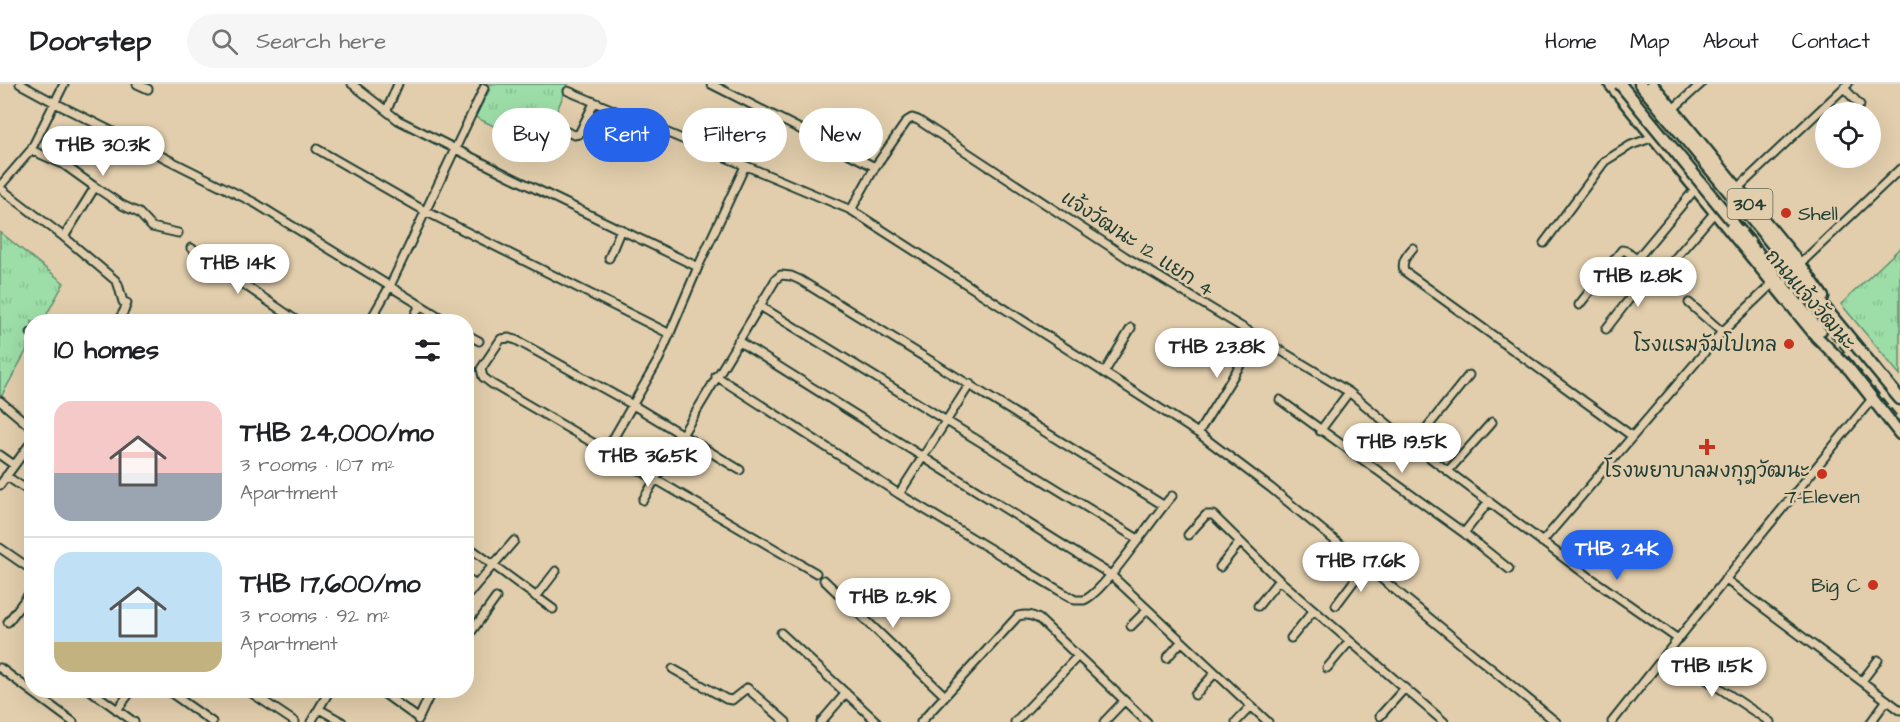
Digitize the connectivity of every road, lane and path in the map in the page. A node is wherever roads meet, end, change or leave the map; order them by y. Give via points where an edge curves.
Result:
1 (20, 84) edge
2 (64, 84) edge
3 (137, 84) edge
4 (352, 84) edge
5 (398, 84) edge
6 (711, 84) edge
7 (1610, 84) edge
8 (1620, 84) edge
9 (1627, 84) edge
10 (1640, 84) edge
11 (1652, 84) edge
12 (1701, 84) edge
13 (1846, 86) edge
14 (484, 88) dead end
15 (148, 89) dead end
16 (568, 91) dead end
17 (1624, 100) junction
18 (1831, 102) edge
19 (1858, 102) edge
20 (594, 103) junction
21 (55, 104) junction
22 (1673, 109) junction
23 (387, 110) junction
24 (1815, 118) edge
25 (571, 134) edge
26 (1654, 137) junction
27 (317, 149) dead end
28 (455, 149) junction
29 (31, 150) junction
30 (745, 166) junction
31 (875, 167) junction
32 (1900, 169) edge
33 (0, 187) edge
34 (95, 187) junction
35 (1695, 188) junction
36 (1738, 188) junction
37 (851, 210) junction
38 (425, 211) junction
39 (1715, 212) junction
40 (621, 229) junction
41 (178, 232) dead end
42 (64, 237) junction
43 (1544, 243) dead end
44 (191, 248) dead end
45 (1413, 248) dead end
46 (609, 258) dead end
47 (1637, 259) junction
48 (1800, 264) junction
49 (698, 267) junction
50 (1651, 271) junction
51 (1659, 277) junction
52 (1773, 283) junction
53 (390, 286) junction
54 (1673, 288) dead end
55 (1689, 303) dead end
56 (420, 305) junction
57 (1579, 305) dead end
58 (760, 306) junction
59 (122, 314) edge
60 (287, 314) edge
61 (374, 314) edge
62 (416, 314) edge
63 (435, 314) edge
64 (1131, 328) dead end
65 (1606, 328) dead end
66 (1843, 328) junction
67 (1722, 332) junction
68 (670, 334) junction
69 (1257, 338) junction
70 (474, 339) edge
71 (738, 341) junction
72 (479, 342) dead end
73 (1849, 369) junction
74 (1104, 373) junction
75 (1469, 375) dead end
76 (716, 376) junction
77 (970, 384) junction
78 (1349, 392) junction
79 (1898, 392) edge
80 (1872, 399) junction
81 (1280, 400) dead end
82 (0, 401) edge
83 (633, 405) junction
84 (946, 420) junction
85 (24, 421) edge
86 (1492, 422) dead end
87 (1320, 431) junction
88 (1198, 433) junction
89 (1900, 434) edge
90 (682, 436) junction
91 (1632, 436) junction
92 (1413, 445) junction
93 (606, 451) junction
94 (24, 452) edge
95 (0, 455) edge
96 (923, 456) junction
97 (14, 465) junction
98 (740, 470) dead end
99 (1448, 471) junction
100 (6, 476) junction
101 (656, 478) junction
102 (0, 485) edge
103 (24, 488) edge
104 (899, 494) junction
105 (1172, 496) dead end
106 (644, 500) dead end
107 (1489, 501) junction
108 (1163, 505) junction
109 (1464, 533) junction
110 (1188, 535) dead end
111 (1138, 539) junction
112 (514, 541) dead end
113 (1240, 542) junction
114 (1542, 542) junction
115 (0, 548) edge
116 (474, 552) edge
117 (24, 564) edge
118 (1366, 565) junction
119 (493, 567) junction
120 (1220, 567) dead end
121 (1509, 569) dead end
122 (556, 571) dead end
123 (816, 573) dead end
124 (1111, 575) junction
125 (1725, 579) junction
126 (824, 580) dead end
127 (1279, 580) junction
128 (476, 585) joint
129 (474, 587) edge
130 (536, 597) junction
131 (496, 598) dead end
132 (24, 601) edge
133 (1336, 605) dead end
134 (1258, 606) dead end
135 (553, 609) dead end
136 (1147, 610) junction
137 (1314, 610) junction
138 (8, 622) dead end
139 (1131, 626) dead end
140 (474, 628) edge
141 (781, 633) dead end
142 (1291, 638) dead end
143 (1678, 639) junction
144 (1350, 641) junction
145 (1181, 642) junction
146 (1667, 653) junction
147 (1077, 657) junction
148 (1167, 658) dead end
149 (1878, 660) dead end
150 (0, 668) edge
151 (1327, 668) dead end
152 (673, 669) dead end
153 (1215, 673) junction
154 (1862, 681) junction
155 (24, 686) edge
156 (1404, 688) junction
157 (846, 693) junction
158 (1195, 694) dead end
159 (945, 696) junction
160 (41, 698) edge
161 (101, 698) edge
162 (126, 698) edge
163 (178, 698) edge
164 (259, 698) edge
165 (325, 698) edge
166 (389, 698) edge
167 (428, 698) edge
168 (1887, 700) junction
169 (1124, 701) junction
170 (1251, 706) junction
171 (117, 710) junction
172 (319, 710) junction
173 (1900, 710) edge
174 (1380, 716) dead end
175 (418, 720) edge
176 (1439, 721) edge
177 (73, 722) edge
178 (134, 722) edge
179 (212, 722) edge
180 (295, 722) edge
181 (311, 722) edge
182 (342, 722) edge
183 (786, 722) edge
184 (821, 722) edge
185 (877, 722) edge
186 (921, 722) edge
187 (1015, 722) edge
188 (1104, 722) edge
189 (1147, 722) edge
190 (1236, 722) edge
191 (1268, 722) edge
192 (1556, 722) edge
193 (1612, 722) edge
194 (1770, 722) edge
195 (1871, 722) edge

1 - 21 street
2 - 21 street
3 - 15 street
4 - 23 street
5 - 23 street
6 - 31 street
7 - 17 main road, ถนนแจ้งวัฒนะ / 304
8 - 73 main road, ถนนแจ้งวัฒนะ / 304, bridge
9 - 17 main road
10 - 66 main road, ถนนแจ้งวัฒนะ / 304
11 - 22 main road, ถนนแจ้งวัฒนะ / 304
12 - 22 street
13 - 18 street
13 - 19 street
14 - 28 street
16 - 20 street
17 - 26 main road, ถนนแจ้งวัฒนะ / 304
20 - 25 street via 579,134
20 - 30 street
21 - 29 street
21 - 53 street via 255,202
22 - 36 main road, ถนนแจ้งวัฒนะ / 304
23 - 28 street via 398,120
24 - 36 street
26 - 35 main road, ถนนแจ้งวัฒนะ / 304
26 - 43 street via 1605,161
27 - 38 street
28 - 38 street
28 - 40 street
29 - 33 street
29 - 34 street via 63,164
30 - 37 street
30 - 49 street
31 - 37 street
31 - 69 street, แจ้งวัฒนะ 12 แยก 4 via 907,121 918,120
32 - 48 street
33 - 42 street
34 - 41 street via 139,213 152,227
34 - 42 street
35 - 39 main road, ถนนแจ้งวัฒนะ / 304
35 - 47 street
36 - 48 main road, ถนนแจ้งวัฒนะ / 304
37 - 74 street
38 - 53 street
38 - 68 street
39 - 51 street
39 - 52 main road, ถนนแจ้งวัฒนะ / 304
40 - 46 street
40 - 49 street
42 - 59 street via 118,284 123,302 127,303
44 - 60 street
45 - 91 street via 1404,260 1404,271
47 - 50 street
47 - 57 street via 1622,250
48 - 66 main road, ถนนแจ้งวัฒนะ / 304
49 - 68 street
50 - 51 street
50 - 65 street
51 - 54 street
52 - 67 street
52 - 73 main road, ถนนแจ้งวัฒนะ / 304
53 - 56 street
53 - 61 street
55 - 67 street
56 - 62 street
56 - 63 street
58 - 71 street
58 - 77 street via 776,279 791,276
58 - 84 street
64 - 74 street
66 - 79 main road, ถนนแจ้งวัฒนะ / 304
67 - 91 street
68 - 83 street
69 - 78 street, แจ้งวัฒนะ 12 แยก 4
69 - 88 street
70 - 72 street
71 - 76 street
71 - 96 street
73 - 80 main road, ถนนแจ้งวัฒนะ / 304
74 - 88 street
75 - 92 street
76 - 90 street
76 - 104 street
77 - 84 street
77 - 108 street
78 - 87 street
78 - 92 street, แจ้งวัฒนะ 12 แยก 4
80 - 89 main road, ถนนแจ้งวัฒนะ / 304
80 - 125 street
81 - 87 street
82 - 85 street
83 - 90 street
83 - 93 street
83 - 93 street via 516,339 501,339 481,369 483,377 492,384
84 - 96 street
84 - 111 street
86 - 99 street
87 - 109 street
88 - 118 street
90 - 98 street
90 - 101 street
91 - 114 street
92 - 99 street, แจ้งวัฒนะ 12 แยก 4
93 - 101 street
94 - 97 street
95 - 97 street
96 - 104 street
96 - 124 street
97 - 100 street
99 - 107 street, แจ้งวัฒนะ 12 แยก 4
100 - 102 street
100 - 103 street
101 - 106 street
101 - 123 street
104 - 124 street via 1075,600 1091,595
105 - 108 street
107 - 109 street
107 - 114 street, แจ้งวัฒนะ 12 แยก 4
108 - 111 street
109 - 121 street
110 - 113 street via 1206,514 1213,514
111 - 124 street
112 - 119 street
113 - 120 street
113 - 127 street
114 - 143 street, แจ้งวัฒนะ 12 แยก 4
115 - 117 street
116 - 119 street
118 - 133 street
118 - 192 street
119 - 128 street
119 - 130 street
122 - 130 street
124 - 136 street
125 - 143 street
125 - 154 street
126 - 159 street
127 - 134 street
127 - 137 street
128 - 129 street
130 - 135 street
131 - 140 street
132 - 138 street
136 - 139 street
136 - 145 street
137 - 142 street
137 - 144 street
141 - 157 street
143 - 146 street
144 - 151 street
144 - 156 street
145 - 148 street
145 - 153 street
146 - 193 street
146 - 194 street
147 - 159 street via 1039,619 1018,616
147 - 169 street
147 - 187 street
149 - 154 street
150 - 155 street
152 - 183 street via 726,699 732,700 747,688
153 - 158 street
153 - 170 street
154 - 168 street
156 - 174 street
156 - 176 street
157 - 184 street
157 - 185 street
159 - 186 street
160 - 177 street
161 - 171 street
162 - 171 street
163 - 179 street
164 - 180 street
165 - 172 street
166 - 175 street
167 - 175 street
168 - 173 street
168 - 195 street
169 - 188 street
169 - 189 street
170 - 190 street
170 - 191 street
171 - 178 street
172 - 181 street
172 - 182 street

